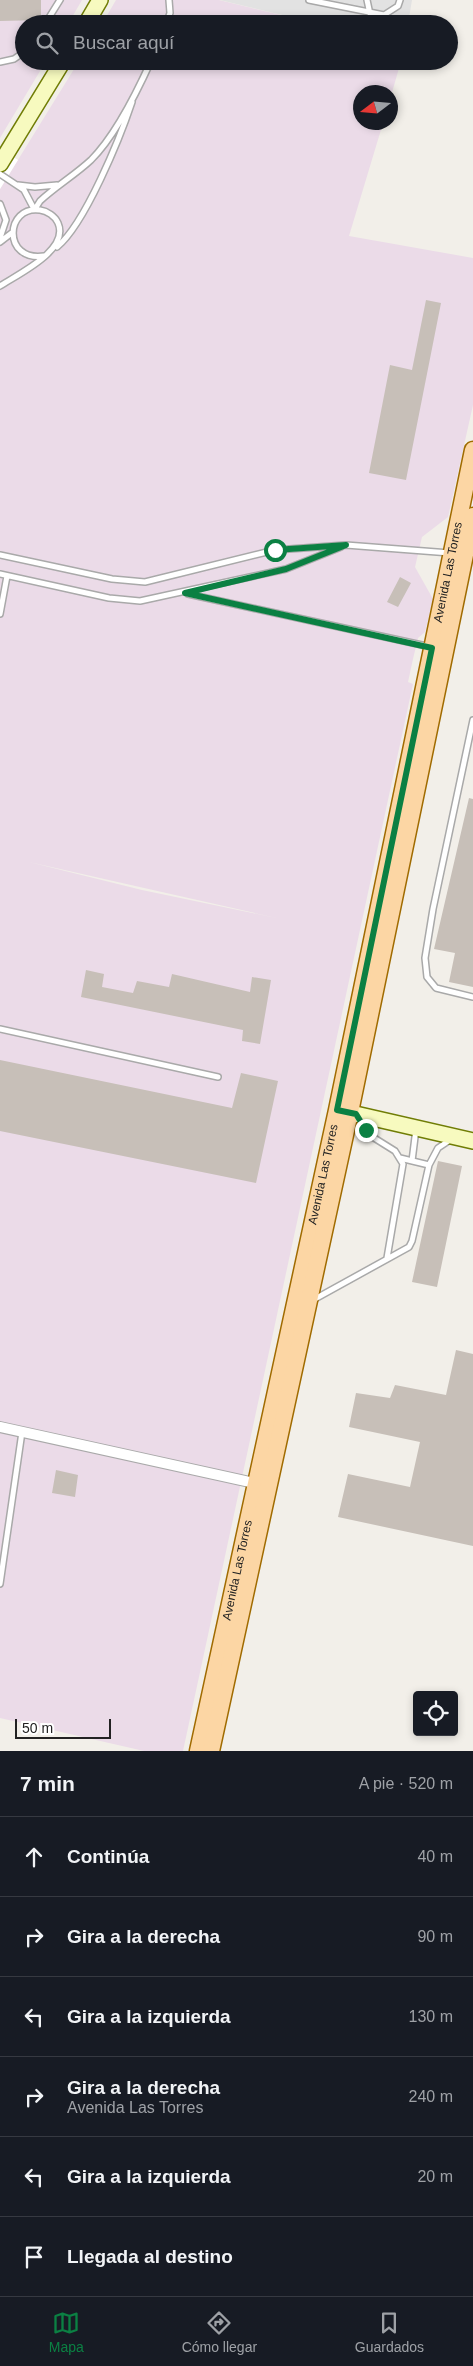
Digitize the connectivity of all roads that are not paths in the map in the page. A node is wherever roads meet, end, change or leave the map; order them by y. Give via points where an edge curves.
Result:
1 (60, 0) edge
2 (100, 0) edge
3 (169, 0) edge
4 (309, 0) edge
5 (367, 0) edge
6 (400, 0) edge
7 (370, 14) junction
8 (51, 15) edge
9 (91, 15) edge
10 (169, 15) edge
11 (15, 58) edge
12 (0, 62) edge
13 (57, 70) edge
14 (146, 70) edge
15 (134, 95) junction
16 (0, 164) edge
17 (0, 174) edge
18 (57, 184) junction
19 (16, 185) junction
20 (0, 204) edge
21 (35, 209) junction
22 (6, 220) junction
23 (13, 231) junction
24 (0, 240) edge
25 (54, 249) junction
26 (44, 256) junction
27 (0, 286) edge
28 (473, 450) edge
29 (473, 516) edge
30 (346, 545) junction
31 (0, 555) edge
32 (463, 555) edge
33 (0, 574) edge
34 (7, 576) junction
35 (185, 593) junction
36 (0, 614) edge
37 (432, 648) junction
38 (473, 720) edge
39 (473, 997) edge
40 (0, 1029) edge
41 (218, 1077) dead end
42 (347, 1112) junction
43 (416, 1127) junction
44 (455, 1136) junction
45 (473, 1141) edge
46 (400, 1158) junction
47 (412, 1161) junction
48 (428, 1165) junction
49 (387, 1258) junction
50 (308, 1303) junction
51 (0, 1427) edge
52 (22, 1432) junction
53 (261, 1485) junction
54 (0, 1584) edge
55 (198, 1751) edge
56 (212, 1751) edge

1 - 8 lane
2 - 9 street
3 - 10 lane
4 - 7 lane
5 - 7 lane
6 - 7 lane via 398,6 384,15
11 - 12 lane
13 - 16 street
14 - 15 lane
15 - 18 lane via 106,142 91,160
15 - 25 lane via 122,132 83,213 66,240
17 - 19 lane
18 - 19 lane
18 - 21 lane
19 - 21 lane via 24,190
20 - 22 lane
21 - 23 lane via 22,214
21 - 25 lane via 44,211 58,223 60,232
22 - 23 lane
22 - 24 lane
23 - 24 lane
23 - 26 lane via 14,240 22,252 29,256
25 - 26 lane
26 - 27 lane
28 - 32 main road, Avenida Las Torres
29 - 32 main road, Avenida Las Torres
30 - 31 lane via 275,550 145,582
30 - 32 lane
30 - 35 lane via 286,569
32 - 37 main road, Avenida Las Torres
32 - 42 main road, Avenida Las Torres
33 - 34 lane
34 - 35 lane via 124,600 140,601
34 - 36 lane
35 - 37 lane
37 - 42 main road, Avenida Las Torres
38 - 39 lane via 433,909 426,958 427,977 436,988
40 - 41 lane
42 - 43 street
42 - 46 lane
42 - 50 main road, Avenida Las Torres
42 - 53 main road, Avenida Las Torres
43 - 44 street
43 - 47 lane
44 - 45 street
44 - 48 lane via 438,1148
46 - 47 lane
46 - 49 lane via 403,1172
47 - 48 lane
48 - 49 lane via 412,1241 404,1251
49 - 50 lane
50 - 53 main road, Avenida Las Torres
51 - 52 street
52 - 53 street
52 - 54 lane
53 - 55 main road, Avenida Las Torres
53 - 56 main road, Avenida Las Torres

